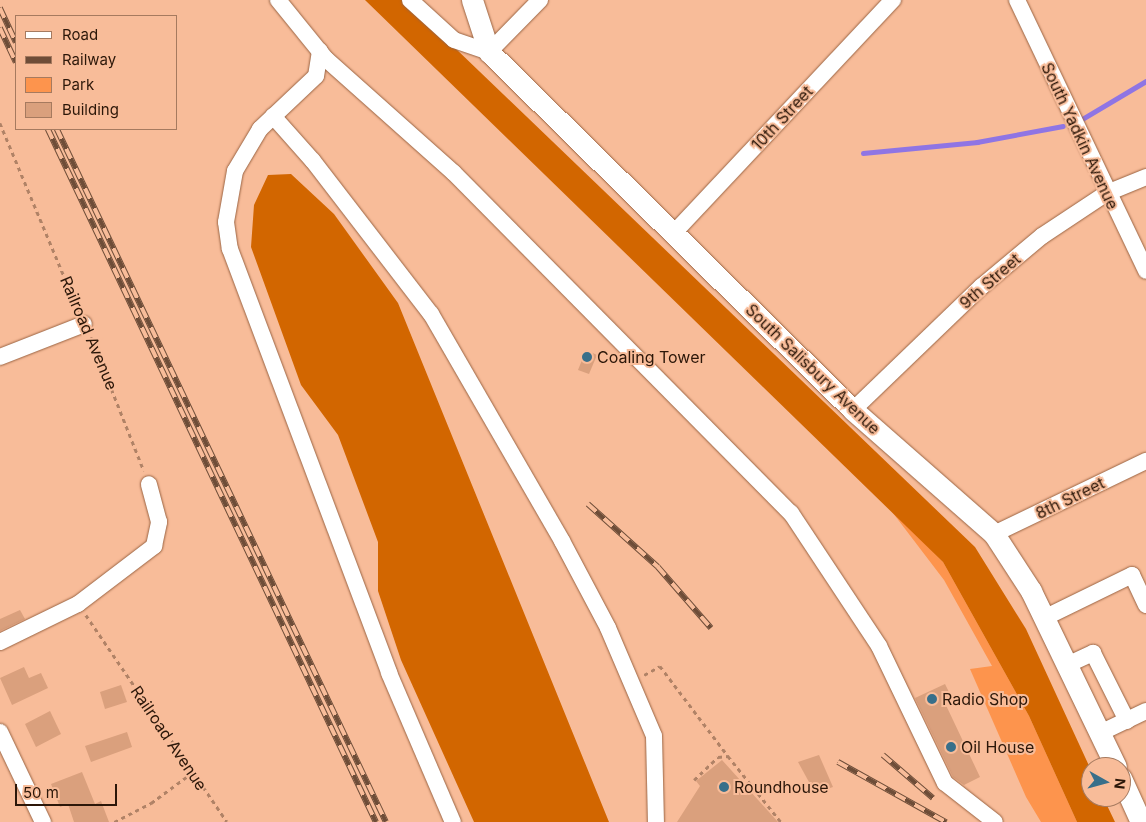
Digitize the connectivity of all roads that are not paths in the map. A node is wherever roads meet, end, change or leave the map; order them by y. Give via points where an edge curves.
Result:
1 (278, 0) edge
2 (410, 0) edge
3 (472, 0) edge
4 (540, 0) edge
5 (893, 0) edge
6 (1017, 0) edge
7 (320, 51) junction
8 (489, 52) junction
9 (273, 116) junction
10 (1146, 177) edge
11 (1106, 194) junction
12 (672, 236) junction
13 (1146, 270) edge
14 (84, 324) road end
15 (0, 357) edge
16 (853, 410) junction
17 (1146, 461) edge
18 (149, 484) road end
19 (994, 534) junction
20 (1146, 605) edge
21 (1044, 618) junction
22 (0, 642) edge
23 (1067, 665) junction
24 (1146, 711) edge
25 (1126, 720) junction
26 (0, 732) edge
27 (1100, 733) junction
28 (1111, 757) edge
29 (1131, 799) edge
30 (43, 822) edge
31 (453, 822) edge
32 (656, 822) edge
33 (995, 822) edge
34 (1142, 822) edge

1 - 7 street
2 - 8 street via 454,40
3 - 8 main road, South Salisbury Avenue
4 - 8 street
5 - 12 street, 10th Street
6 - 11 street, South Yadkin Avenue
7 - 9 street via 316,76
7 - 33 street via 454,174 792,513 880,646 946,783
8 - 12 main road, South Salisbury Avenue
9 - 31 street via 248,145 235,171 226,222 230,249 388,673
9 - 32 street via 430,314 562,541 608,628 654,736
10 - 11 street, 9th Street
11 - 13 street, South Yadkin Avenue
11 - 16 street, 9th Street via 1042,236 981,287
12 - 16 main road, South Salisbury Avenue
14 - 15 street
16 - 19 main road, South Salisbury Avenue
17 - 19 street, 8th Street
18 - 22 street via 159,522 154,546 78,604
19 - 21 main road, South Salisbury Avenue
20 - 21 street via 1132,575
21 - 23 main road, South Salisbury Avenue
23 - 25 street via 1093,653
23 - 27 main road, South Salisbury Avenue
24 - 25 street
25 - 27 street
26 - 30 street
27 - 28 main road, South Salisbury Avenue
29 - 34 main road

